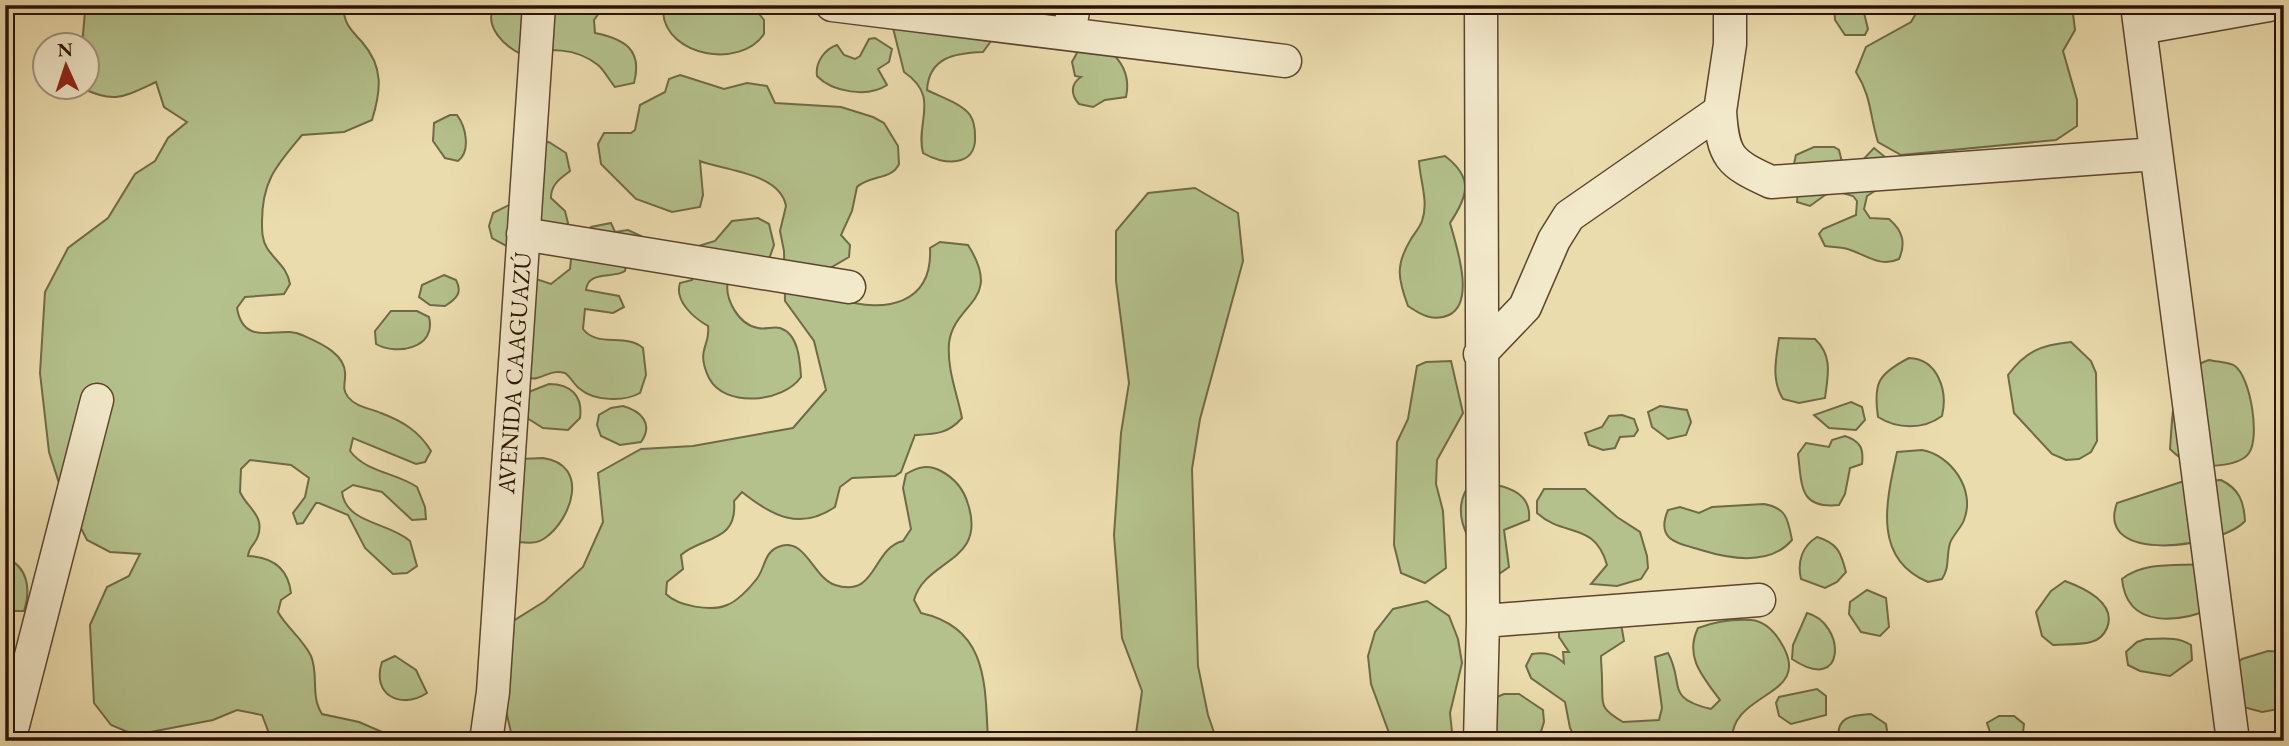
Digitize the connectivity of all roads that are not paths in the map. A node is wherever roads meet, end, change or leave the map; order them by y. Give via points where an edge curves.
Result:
1 (539, 5) edge
2 (832, 5) edge
3 (1481, 5) edge
4 (1730, 5) edge
5 (2269, 5) edge
6 (2138, 17) edge
7 (1072, 20) edge
8 (1285, 61) dead end
9 (1720, 111) junction
10 (2156, 153) junction
11 (523, 234) junction
12 (849, 287) dead end
13 (1480, 354) junction
14 (97, 400) dead end
15 (1759, 600) dead end
16 (1483, 621) junction
17 (9, 741) edge
18 (486, 741) edge
19 (1480, 741) edge
20 (2233, 741) edge

1 - 11 street, AVENIDA CAAGUAZÚ
2 - 7 street
3 - 13 street
4 - 9 street via 1730,44
5 - 6 street
6 - 10 street
7 - 8 street
9 - 10 street via 1722,143 1739,167 1771,182
9 - 13 street via 1569,216 1525,307
10 - 20 street
11 - 12 street
11 - 18 street, AVENIDA CAAGUAZÚ
13 - 16 street
14 - 17 street
15 - 16 street
16 - 19 street

